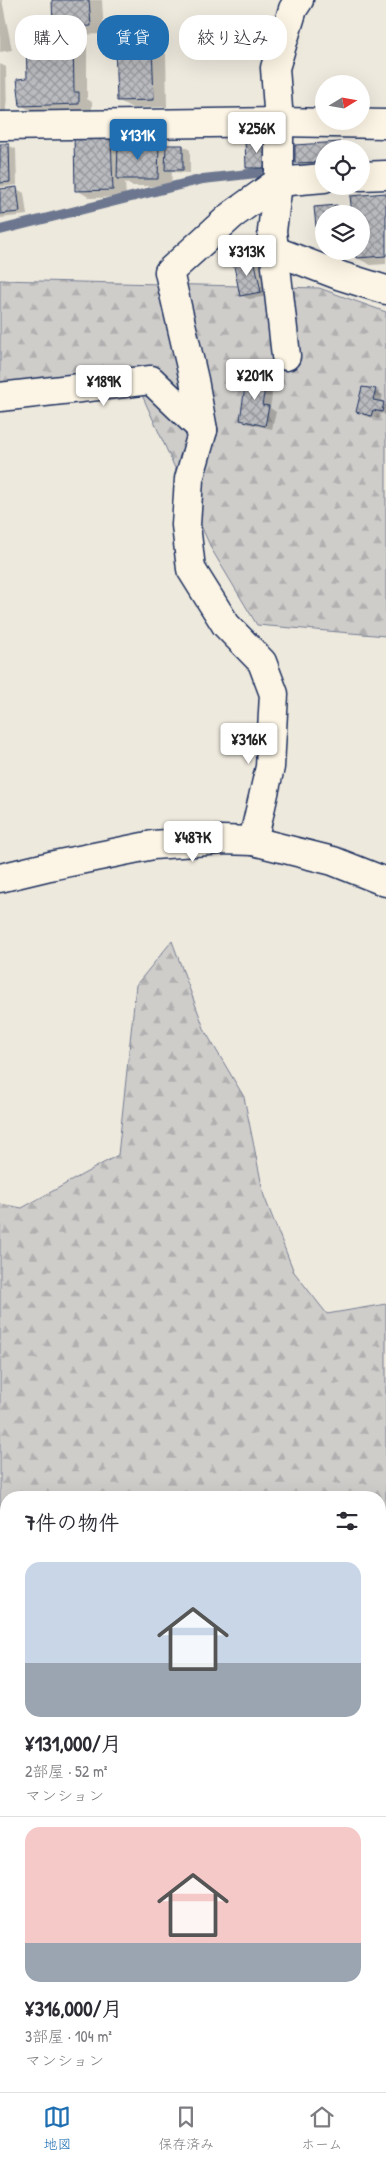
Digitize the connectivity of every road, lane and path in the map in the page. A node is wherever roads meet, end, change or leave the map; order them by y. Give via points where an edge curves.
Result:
1 (299, 0) edge
2 (279, 122) junction
3 (386, 124) edge
4 (0, 126) edge
5 (386, 175) edge
6 (370, 176) edge
7 (315, 179) edge
8 (278, 182) junction
9 (274, 250) junction
10 (386, 290) edge
11 (286, 356) dead end
12 (0, 397) edge
13 (203, 430) junction
14 (252, 842) junction
15 (0, 878) edge
16 (386, 882) edge

1 - 2 street via 275,68
2 - 3 street
2 - 4 street
2 - 8 street
5 - 6 street
7 - 8 street
8 - 9 street via 272,232
8 - 13 street via 232,215 169,272
9 - 10 street
9 - 11 street
12 - 13 street via 151,380
13 - 14 street via 189,479 186,525 191,569 226,624 262,662 274,694 270,768
14 - 15 street via 220,840 153,845
14 - 16 street via 333,861

